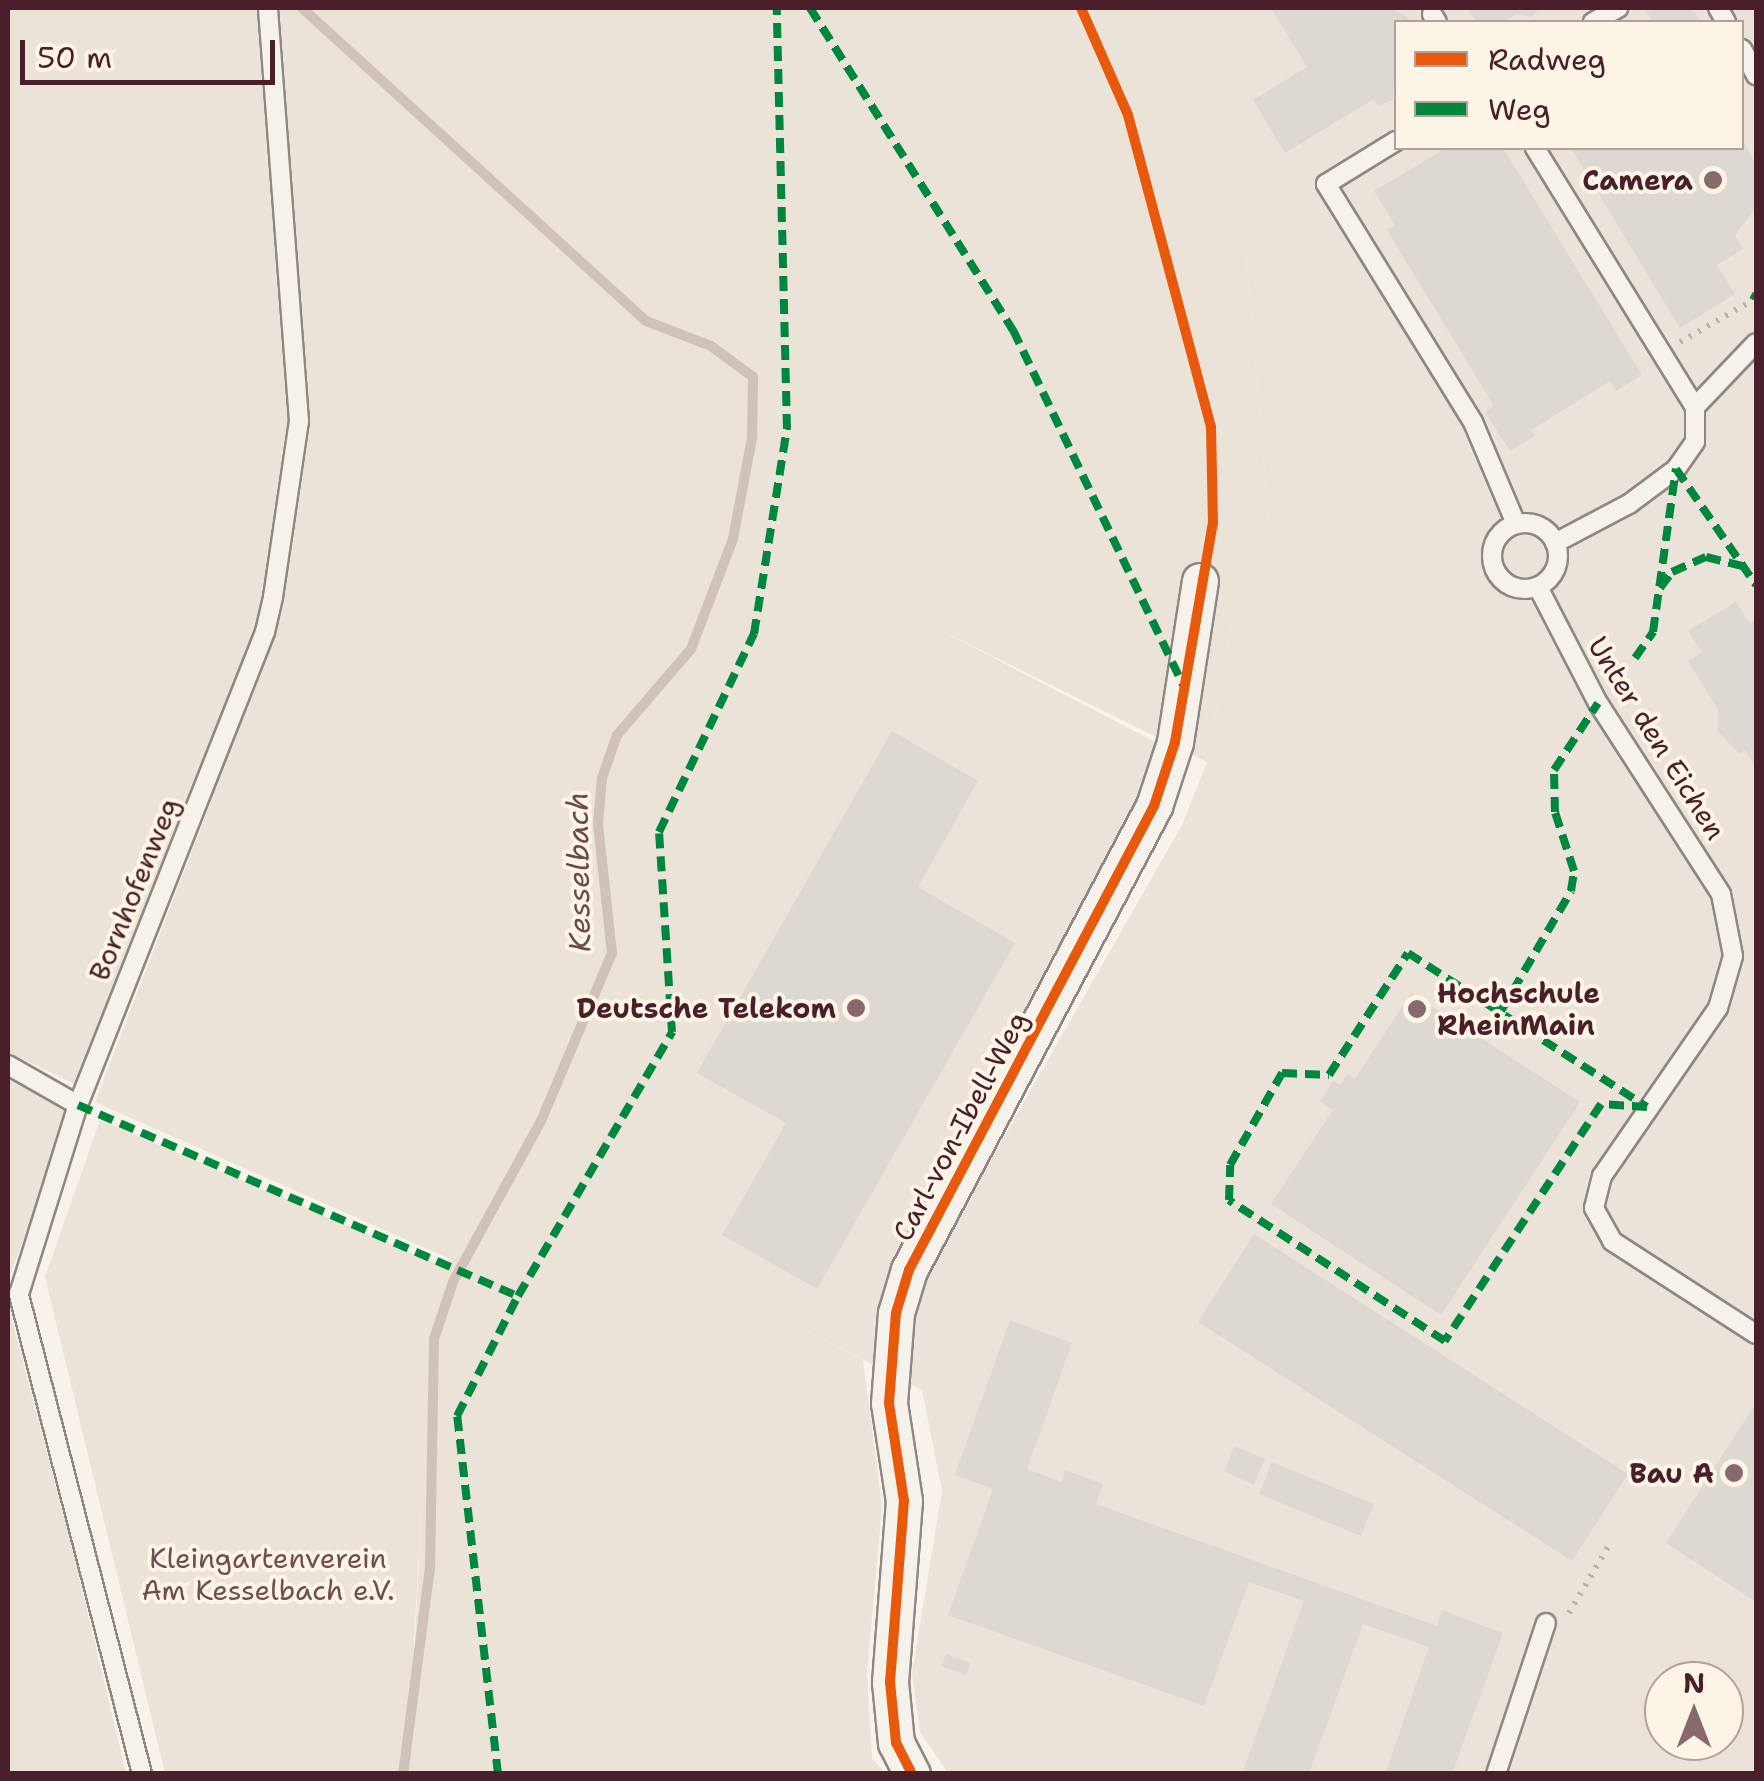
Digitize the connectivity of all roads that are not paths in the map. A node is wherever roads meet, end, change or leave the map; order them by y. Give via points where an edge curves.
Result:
1 (268, 8) edge
2 (1744, 53) edge
3 (1756, 75) edge
4 (1394, 142) edge
5 (1536, 150) edge
6 (1756, 343) edge
7 (1695, 406) junction
8 (1516, 524) junction
9 (1555, 542) junction
10 (1200, 581) dead end
11 (1538, 587) junction
12 (8, 1065) edge
13 (78, 1105) junction
14 (1756, 1334) edge
15 (1554, 1625) road end
16 (142, 1774) edge
17 (912, 1774) edge
18 (1496, 1774) edge

1 - 13 lane, Bornhofenweg via 299,421 272,596 265,632
2 - 3 lane
4 - 8 lane via 1326,184 1473,422
5 - 7 lane
6 - 7 lane
7 - 9 lane via 1695,442 1676,468 1630,504
8 - 9 lane via 1543,528
8 - 11 lane via 1493,544 1492,565 1515,588
9 - 11 lane via 1558,563
10 - 17 street, Carl-von-Ibell-Weg via 1175,742 1154,806 909,1270 896,1313 889,1403 904,1501 890,1682 896,1743
11 - 14 lane, Unter den Eichen via 1598,703 1720,894 1734,956 1718,1008 1602,1176 1594,1208 1612,1241
12 - 13 lane
13 - 16 lane, Bornhofenweg via 18,1294
15 - 18 lane

